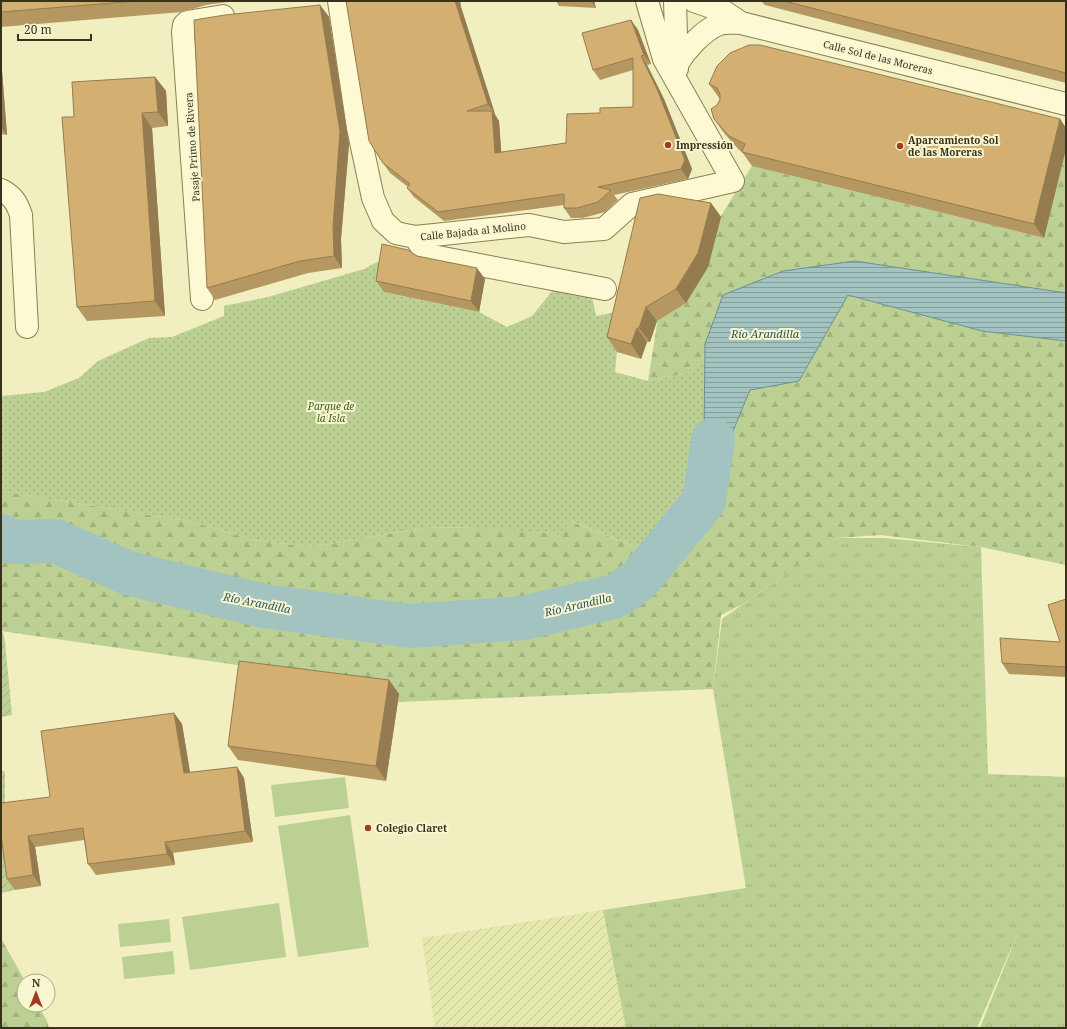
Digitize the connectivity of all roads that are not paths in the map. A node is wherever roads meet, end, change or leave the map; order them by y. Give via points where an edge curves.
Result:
1 (647, 1) edge
2 (674, 1) edge
3 (694, 1) edge
4 (334, 3) edge
5 (724, 6) edge
6 (212, 9) edge
7 (244, 14) edge
8 (741, 23) junction
9 (677, 72) junction
10 (690, 103) junction
11 (1066, 104) edge
12 (718, 111) edge
13 (1, 190) edge
14 (415, 237) junction
15 (605, 289) dead end
16 (202, 299) dead end
17 (27, 327) dead end

1 - 9 street via 664,59
2 - 9 street
3 - 5 street, Calle Sol de las Moreras
4 - 14 street, Calle Bajada al Molino via 372,198 387,225 396,233
5 - 8 street, Calle Sol de las Moreras
6 - 7 street, Pasaje Primo de Rivera
6 - 16 street, Pasaje Primo de Rivera via 184,25
8 - 9 street via 720,24 713,28 688,48
8 - 11 street, Calle Sol de las Moreras
9 - 10 street
10 - 12 street
10 - 14 street, Calle Bajada al Molino via 733,181 632,204 604,229 564,232 529,225
13 - 17 street via 16,202 21,215
14 - 15 street via 427,255

